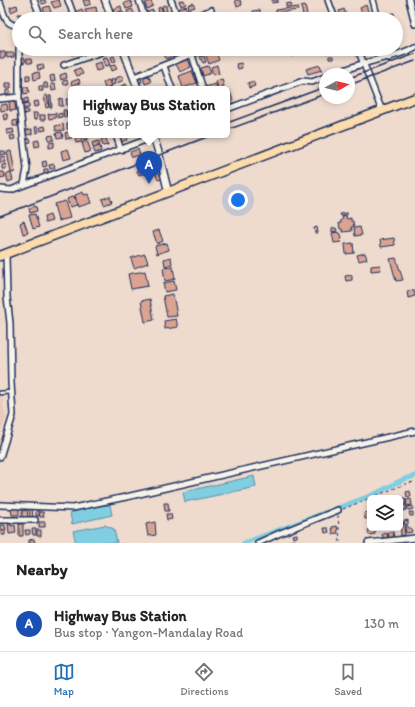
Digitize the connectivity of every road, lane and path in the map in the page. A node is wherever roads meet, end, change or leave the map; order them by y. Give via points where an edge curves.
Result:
1 (34, 0) edge
2 (68, 0) edge
3 (105, 0) edge
4 (139, 0) edge
5 (171, 0) edge
6 (328, 0) edge
7 (373, 0) edge
8 (409, 0) edge
9 (0, 2) edge
10 (211, 10) dead end
11 (39, 12) edge
12 (72, 12) edge
13 (109, 12) edge
14 (143, 12) edge
15 (175, 12) edge
16 (206, 12) edge
17 (332, 12) edge
18 (376, 12) edge
19 (415, 24) edge
20 (12, 25) edge
21 (415, 47) edge
22 (403, 53) edge
23 (19, 56) edge
24 (89, 56) edge
25 (126, 56) edge
26 (183, 56) edge
27 (192, 56) edge
28 (361, 56) edge
29 (394, 56) edge
30 (389, 58) joint
31 (364, 64) junction
32 (64, 65) dead end
33 (164, 66) junction
34 (352, 68) edge
35 (134, 77) junction
36 (319, 79) edge
37 (137, 86) edge
38 (171, 86) edge
39 (202, 86) edge
40 (19, 97) junction
41 (415, 98) edge
42 (0, 99) edge
43 (230, 108) edge
44 (382, 111) junction
45 (117, 138) edge
46 (150, 138) edge
47 (155, 138) edge
48 (121, 150) junction
49 (24, 185) junction
50 (0, 189) edge
51 (168, 191) junction
52 (3, 255) edge
53 (12, 392) junction
54 (0, 393) edge
55 (415, 432) edge
56 (0, 456) edge
57 (415, 482) edge
58 (0, 505) edge
59 (338, 510) junction
60 (0, 520) edge
61 (35, 520) dead end
62 (415, 538) edge
63 (258, 543) edge
64 (340, 543) edge
65 (368, 543) edge

1 - 11 street
2 - 12 street
3 - 13 street
4 - 14 street
5 - 15 street
6 - 17 street
7 - 18 street
8 - 19 street
9 - 20 street via 7,22
10 - 16 street
21 - 22 street
23 - 40 street
24 - 32 street
25 - 35 street
26 - 33 street
27 - 39 street
28 - 31 street
29 - 30 street
30 - 31 street
31 - 34 street
31 - 44 street
33 - 35 street
33 - 38 street
35 - 37 street
36 - 43 street via 303,81
40 - 42 street
40 - 49 street via 27,169
41 - 44 highway
44 - 51 highway
45 - 48 street
46 - 48 street
47 - 51 street
48 - 49 street
49 - 50 street via 11,190
51 - 52 highway
52 - 53 street via 10,323
53 - 54 lane
53 - 56 street via 13,416
55 - 58 street via 73,508
57 - 59 path
59 - 63 street
59 - 64 path
60 - 61 street
62 - 65 street

